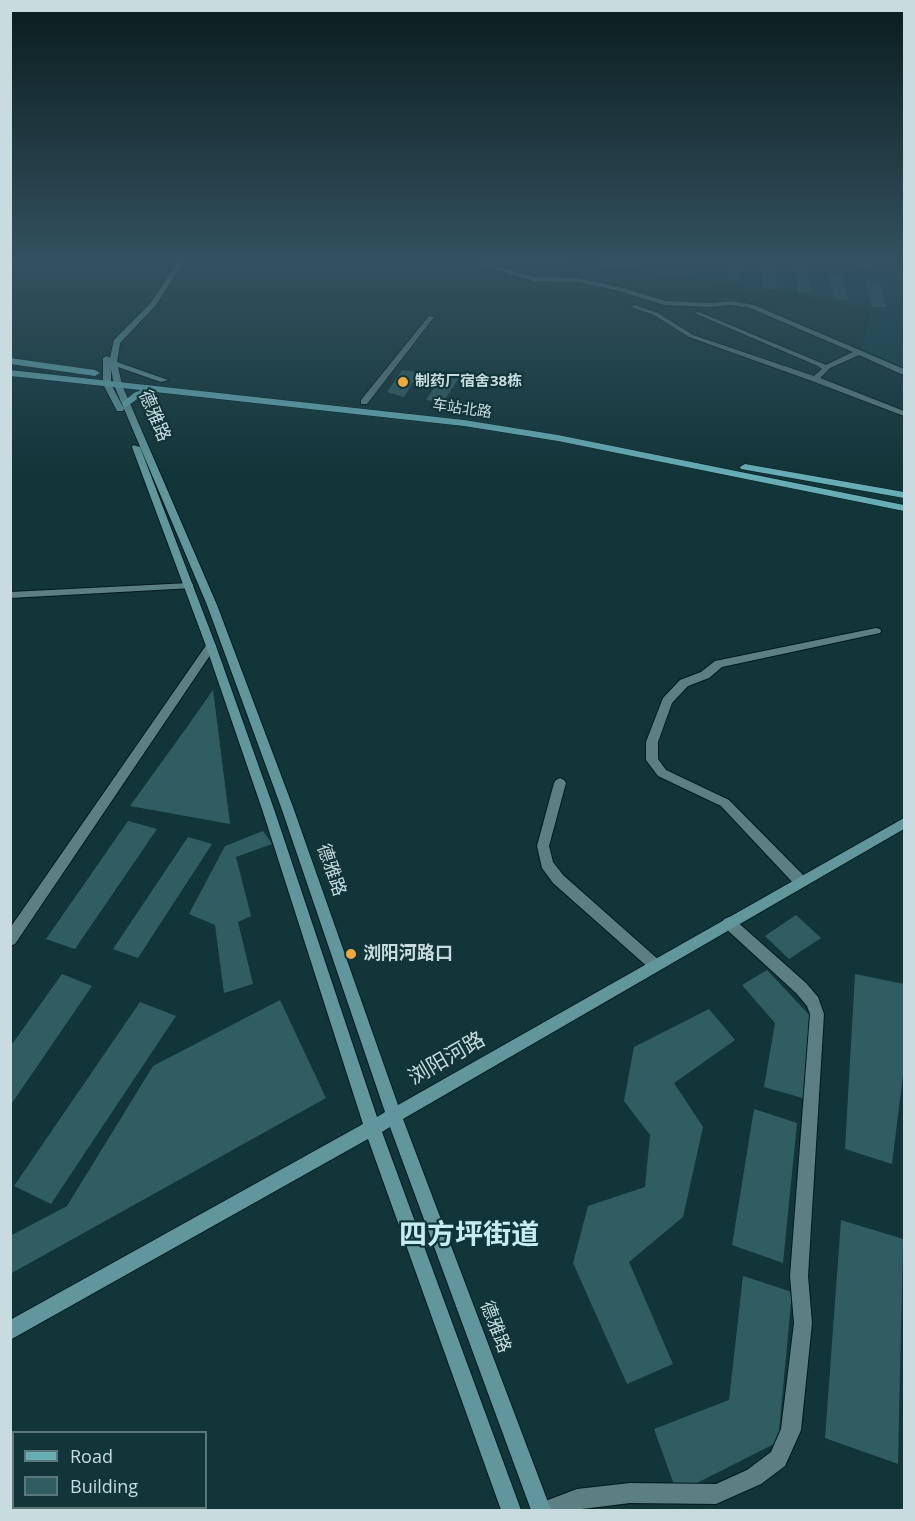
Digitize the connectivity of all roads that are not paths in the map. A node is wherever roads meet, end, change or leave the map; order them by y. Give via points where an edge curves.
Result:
1 (120, 334) edge
2 (125, 334) edge
3 (418, 334) edge
4 (688, 334) edge
5 (748, 334) edge
6 (817, 334) edge
7 (859, 352) junction
8 (10, 361) edge
9 (113, 363) junction
10 (827, 367) junction
11 (904, 372) edge
12 (10, 373) edge
13 (111, 380) junction
14 (165, 380) junction
15 (815, 380) junction
16 (154, 389) junction
17 (364, 402) junction
18 (126, 404) junction
19 (904, 414) edge
20 (904, 495) edge
21 (904, 508) edge
22 (189, 586) junction
23 (10, 595) edge
24 (876, 631) dead end
25 (211, 646) junction
26 (560, 783) dead end
27 (904, 823) edge
28 (801, 882) junction
29 (729, 923) junction
30 (10, 940) edge
31 (655, 965) junction
32 (394, 1116) junction
33 (372, 1127) junction
34 (10, 1331) edge
35 (511, 1510) edge
36 (541, 1510) edge
37 (547, 1510) edge

1 - 13 street via 112,342
2 - 9 street, 德雅路 via 117,342
3 - 17 street
4 - 15 street
5 - 10 street
6 - 7 street
7 - 10 street
7 - 11 street
8 - 13 main road, 车站北路
9 - 13 street, 德雅路
9 - 14 street
10 - 15 street
12 - 13 main road, 车站北路
13 - 14 main road, 车站北路
13 - 16 main road, 车站北路
13 - 18 street, 德雅路
13 - 22 street, 德雅路
14 - 17 main road, 车站北路
15 - 19 street
16 - 18 main road
16 - 21 main road, 车站北路 via 464,423 558,438
17 - 20 main road, 车站北路 via 533,425
18 - 32 street, 德雅路 via 212,605
22 - 23 street
22 - 25 street, 德雅路
24 - 28 street via 719,664 684,683 667,701 652,742 652,760 662,773 725,803
25 - 30 street
25 - 33 street, 德雅路
26 - 31 street via 543,846 547,864 558,879
27 - 28 street, 浏阳河路
28 - 29 street, 浏阳河路
29 - 31 street, 浏阳河路
29 - 37 street via 801,988 817,1014 799,1276 803,1323 791,1430 778,1459 754,1477 716,1494 630,1493 577,1499
31 - 32 street, 浏阳河路
32 - 33 street, 浏阳河路
32 - 36 street, 德雅路
33 - 34 street, 浏阳河路
33 - 35 street, 德雅路

